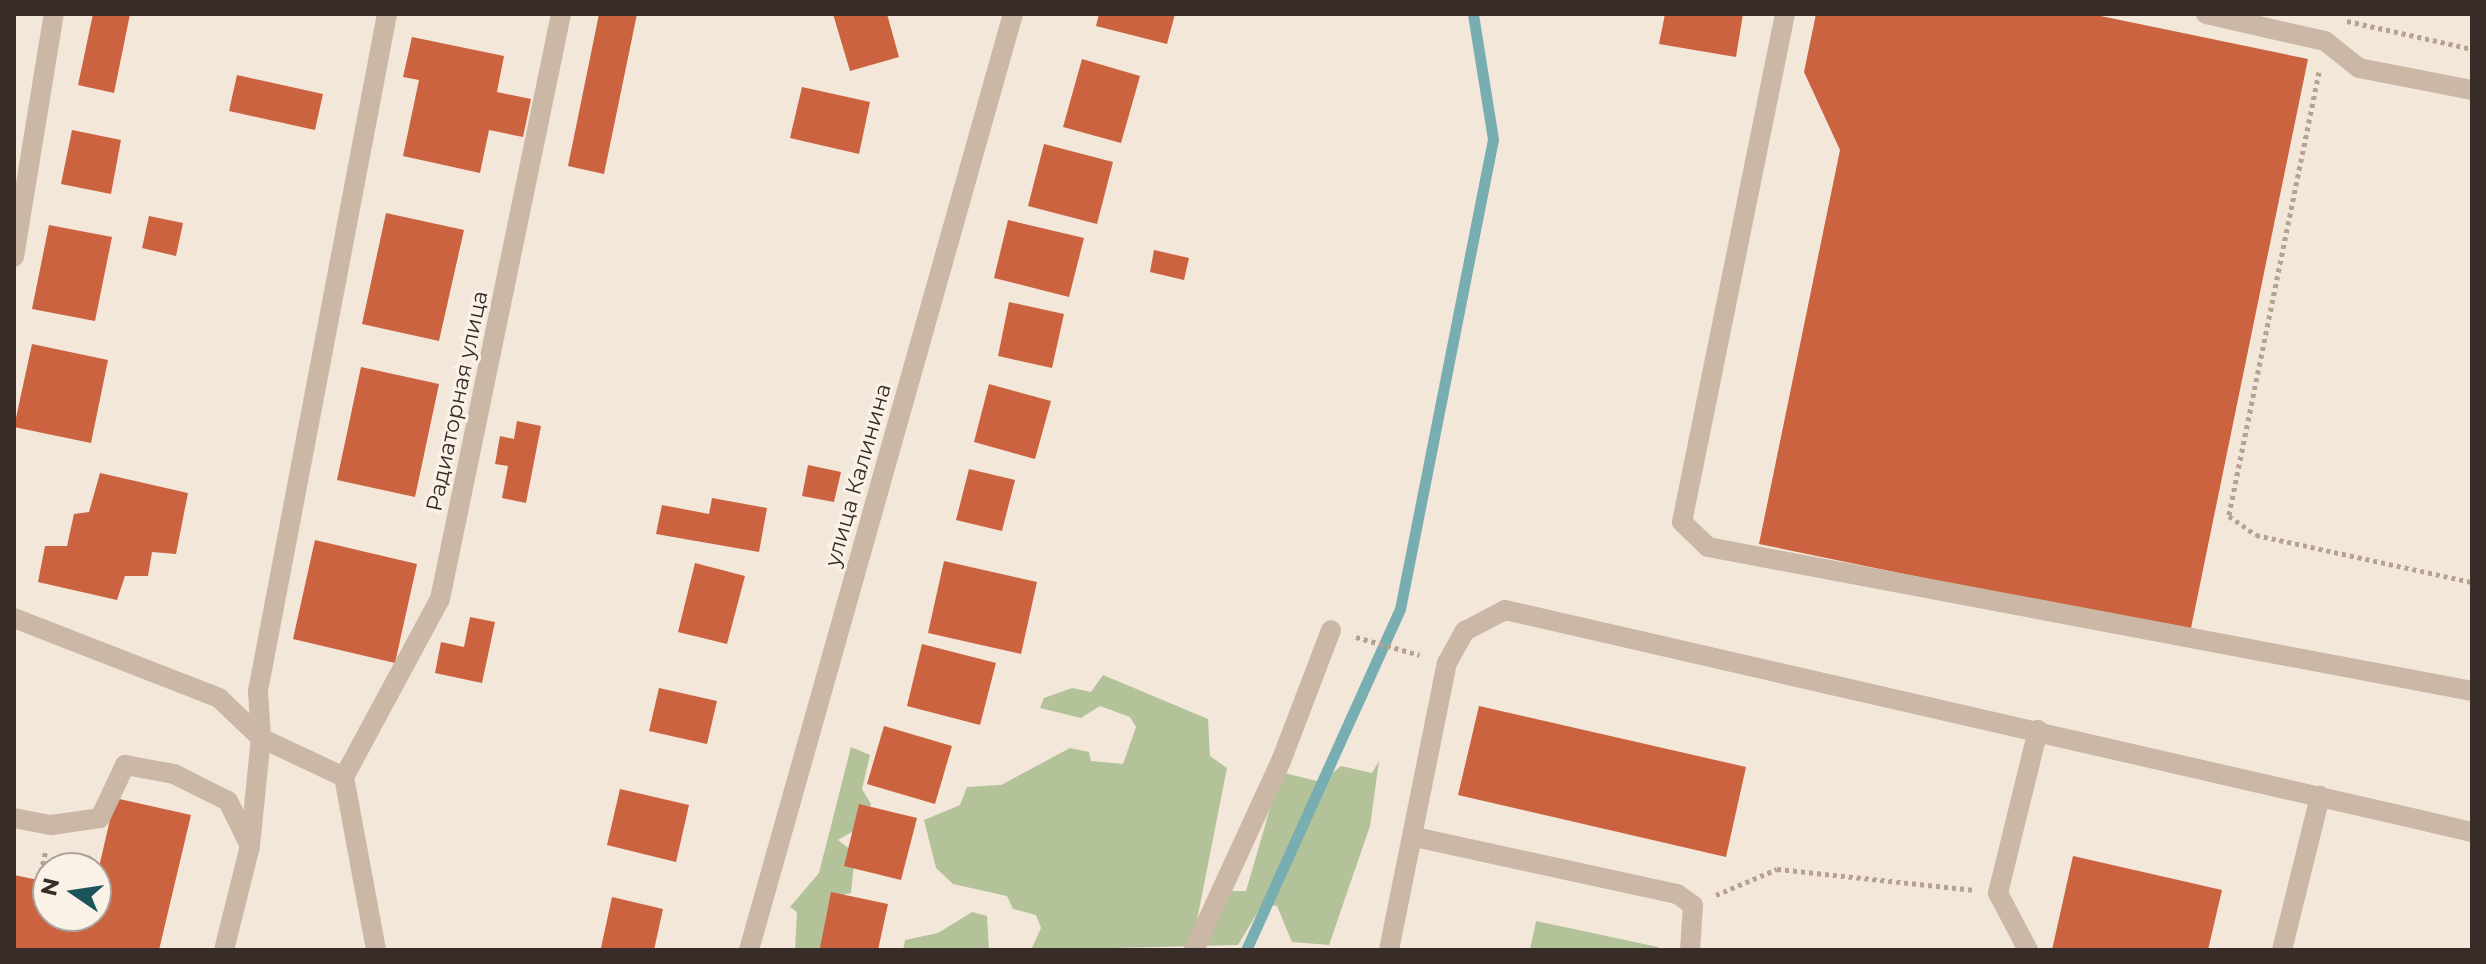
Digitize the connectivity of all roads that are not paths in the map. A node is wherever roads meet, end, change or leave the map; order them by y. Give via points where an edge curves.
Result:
1 (54, 14) edge
2 (387, 14) edge
3 (561, 14) edge
4 (1013, 14) edge
5 (1785, 14) edge
6 (2206, 14) edge
7 (2472, 90) edge
8 (14, 257) edge
9 (14, 618) edge
10 (1331, 630) road end
11 (2472, 691) edge
12 (2038, 730) junction
13 (261, 738) junction
14 (344, 777) junction
15 (2320, 796) junction
16 (14, 818) edge
17 (2472, 832) edge
18 (1415, 837) junction
19 (250, 846) junction
20 (224, 950) edge
21 (376, 950) edge
22 (749, 950) edge
23 (1194, 950) edge
24 (1389, 950) edge
25 (1690, 950) edge
26 (2028, 950) edge
27 (2282, 950) edge

1 - 8 street
2 - 13 street via 258,691
3 - 14 street, Радиаторная улица via 440,599
4 - 22 street, улица Калинина
5 - 11 street via 1682,522 1708,547
6 - 7 street via 2325,41 2359,68
9 - 13 street via 219,698
10 - 23 street via 1281,761
12 - 15 street
12 - 18 street via 1505,610 1465,631 1447,663
12 - 26 street via 1998,893
13 - 14 street
13 - 19 street
14 - 21 street
15 - 17 street
15 - 27 street
16 - 19 street via 51,825 100,818 125,765 174,774 228,801
18 - 24 street
18 - 25 street via 1677,894 1693,905
19 - 20 street

